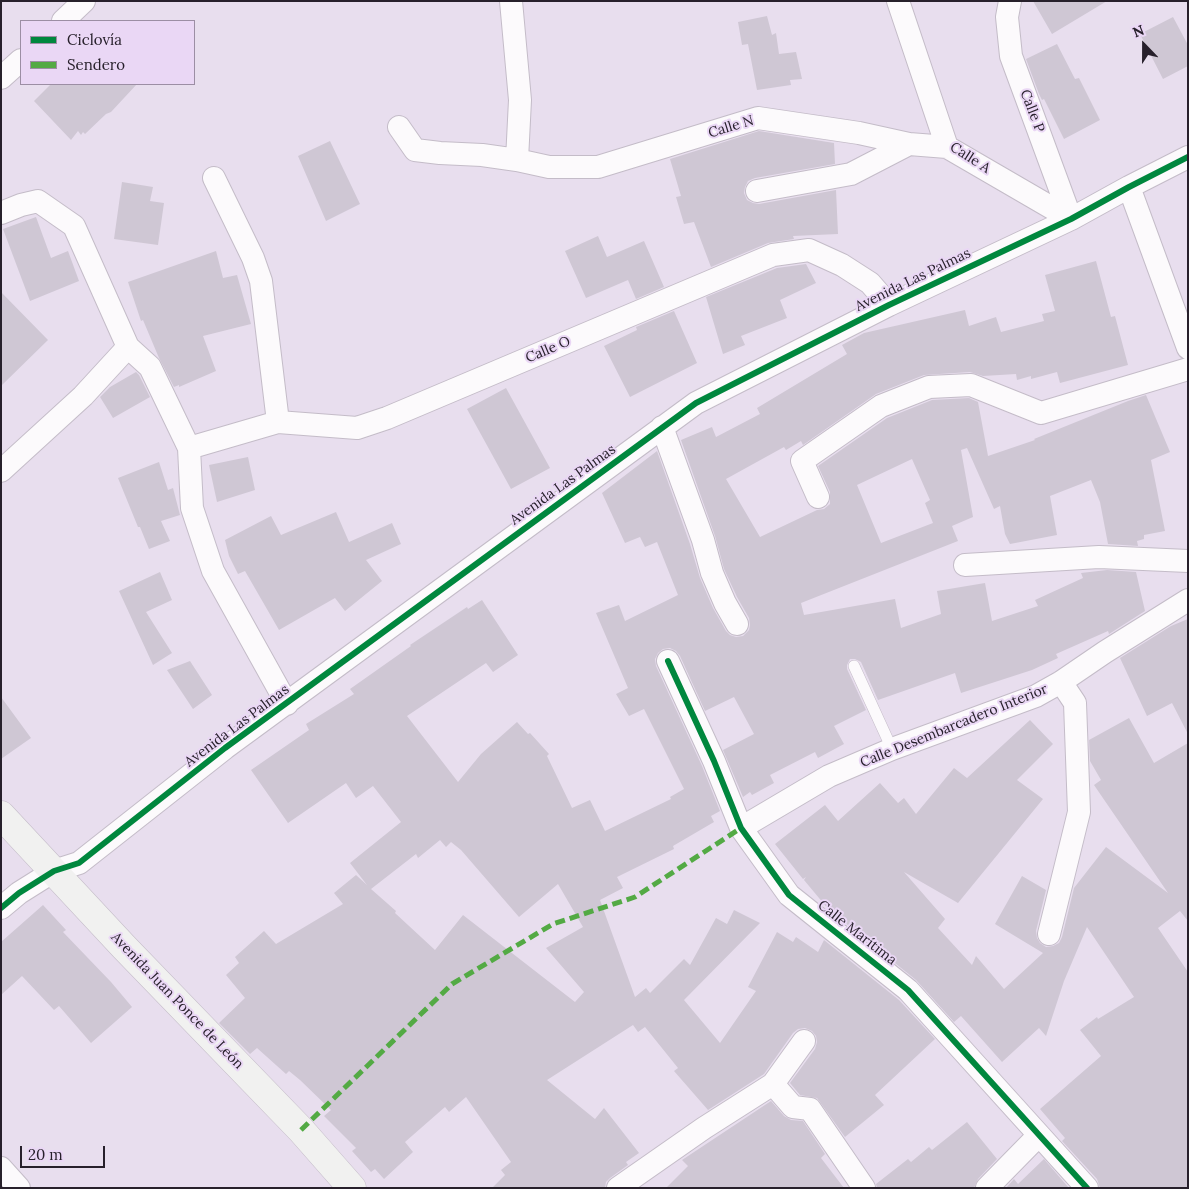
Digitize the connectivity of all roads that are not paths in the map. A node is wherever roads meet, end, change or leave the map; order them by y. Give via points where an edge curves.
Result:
1 (84, 1) edge
2 (511, 1) edge
3 (898, 1) edge
4 (1010, 1) edge
5 (64, 20) edge
6 (20, 61) edge
7 (1, 78) edge
8 (399, 127) dead end
9 (909, 144) junction
10 (947, 147) junction
11 (1188, 157) edge
12 (517, 160) junction
13 (214, 178) dead end
14 (1129, 187) junction
15 (757, 191) dead end
16 (1, 213) edge
17 (1071, 219) junction
18 (889, 305) junction
19 (128, 347) junction
20 (1188, 348) edge
21 (1188, 369) edge
22 (278, 422) junction
23 (662, 427) junction
24 (189, 448) junction
25 (1, 471) edge
26 (818, 497) dead end
27 (1188, 561) edge
28 (965, 565) dead end
29 (1188, 600) edge
30 (738, 624) dead end
31 (668, 661) dead end
32 (854, 666) dead end
33 (1061, 682) junction
34 (287, 704) junction
35 (892, 749) junction
36 (1, 814) edge
37 (741, 828) junction
38 (54, 871) junction
39 (1, 908) edge
40 (1049, 934) dead end
41 (804, 1041) dead end
42 (773, 1084) junction
43 (1039, 1135) junction
44 (1, 1168) edge
45 (19, 1188) edge
46 (352, 1188) edge
47 (618, 1188) edge
48 (864, 1188) edge
49 (986, 1188) edge
50 (1087, 1188) edge

1 - 5 street
2 - 12 street via 520,100
3 - 10 street, Calle A
4 - 17 street, Calle P via 1007,17 1012,56
6 - 7 street
8 - 12 street, Calle N via 415,150
9 - 10 street, Calle N
9 - 12 street, Calle N via 758,118 598,167 549,167
9 - 15 street via 851,174
10 - 17 street, Calle A
11 - 14 street, Avenida Las Palmas
13 - 22 street via 261,281
14 - 17 street, Avenida Las Palmas
14 - 20 street
16 - 19 street via 38,201 74,226
17 - 18 street, Avenida Las Palmas
18 - 22 street, Calle O via 870,284 842,265 810,250 773,254 387,418 356,428
18 - 23 street, Avenida Las Palmas via 696,403
19 - 24 street via 150,367
19 - 25 street via 83,396
21 - 26 street via 1041,413 971,386 929,387 881,406 802,461
22 - 24 street, Calle O
23 - 30 street via 712,573
23 - 34 street, Avenida Las Palmas
24 - 34 street via 192,508 212,571
27 - 28 street via 1099,556
29 - 33 street, Calle Desembarcadero Interior
31 - 37 street, Calle Marítima
32 - 35 lane
33 - 35 street, Calle Desembarcadero Interior via 1036,696
33 - 40 street via 1075,703 1079,812
34 - 38 street, Avenida Las Palmas via 225,748 79,863
35 - 37 street, Calle Desembarcadero Interior via 829,776
36 - 38 main road, Avenida Juan Ponce de León
37 - 43 street, Calle Marítima via 789,895 908,990
38 - 39 street, Avenida Las Palmas
38 - 46 main road, Avenida Juan Ponce de León via 301,1130
41 - 42 street
42 - 47 street
42 - 48 street via 793,1107 810,1109
43 - 49 street
43 - 50 street, Calle Marítima
44 - 45 street

